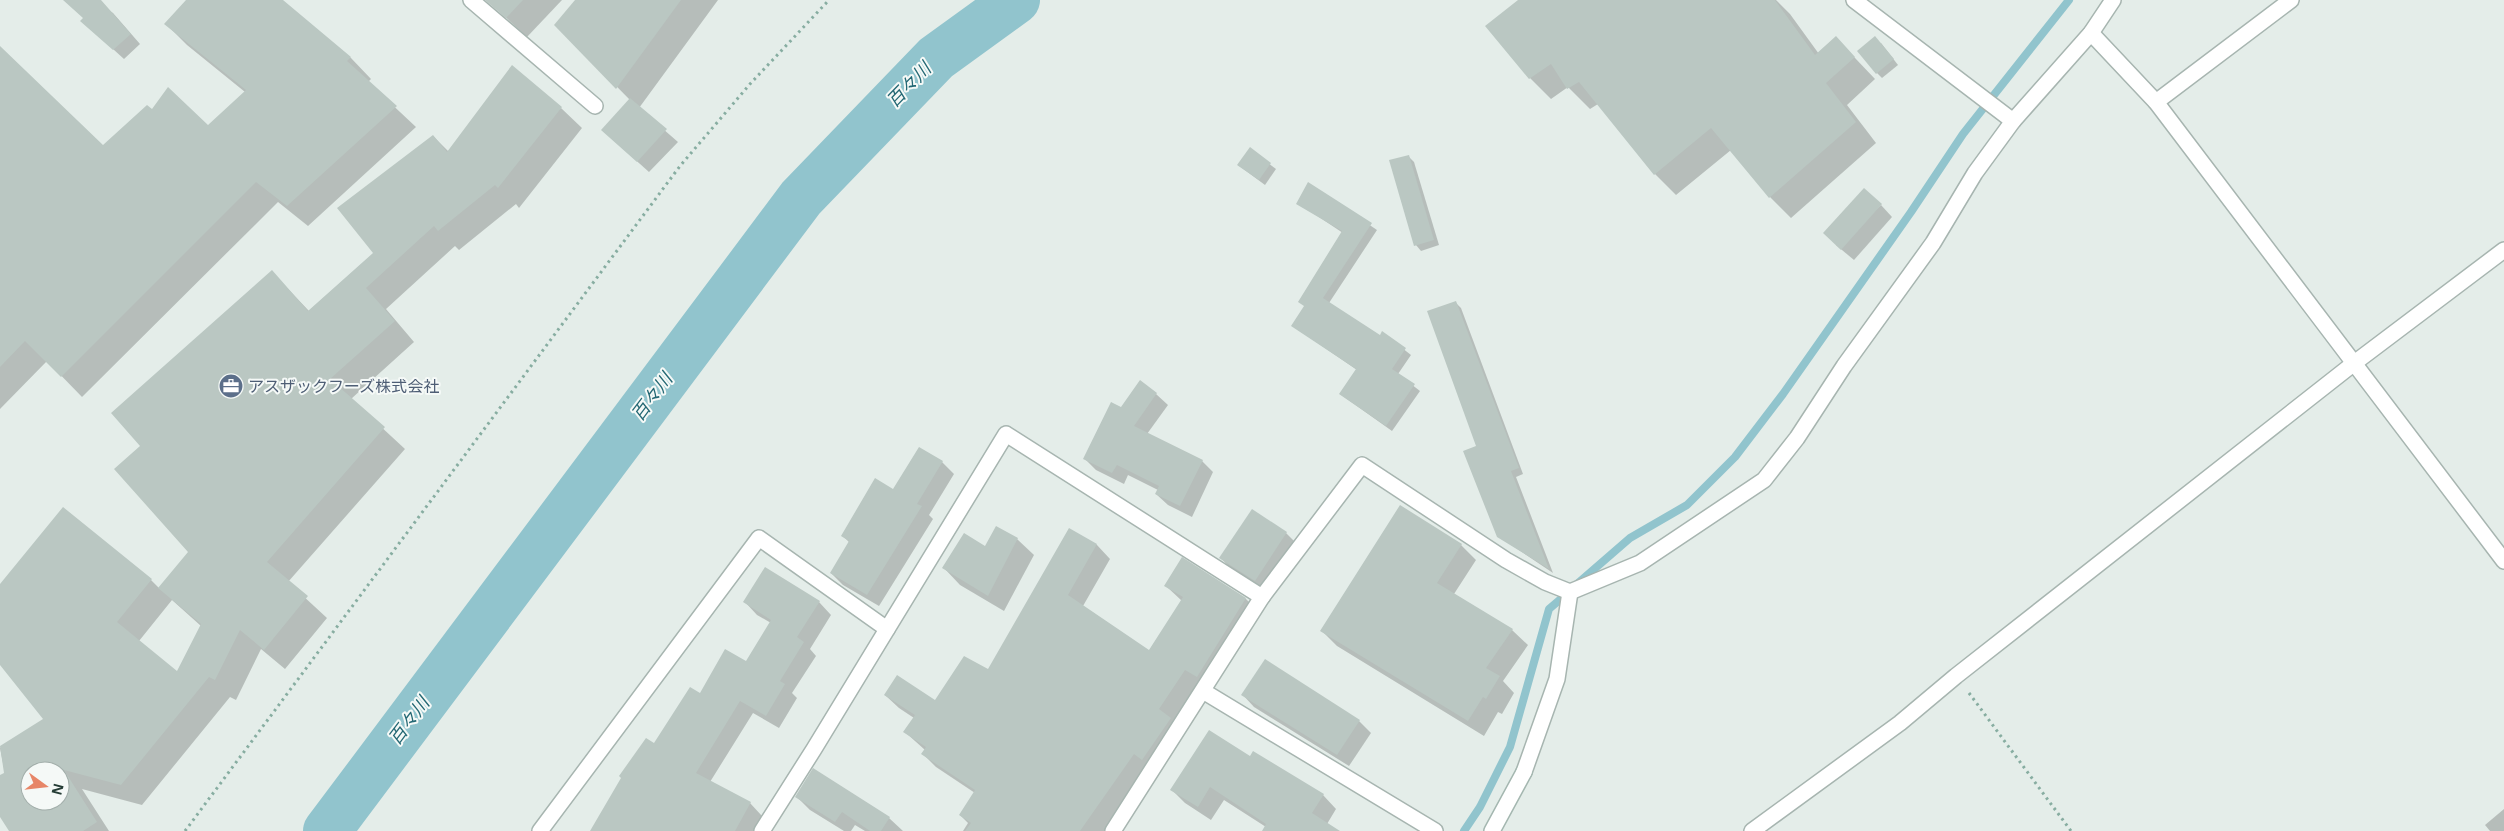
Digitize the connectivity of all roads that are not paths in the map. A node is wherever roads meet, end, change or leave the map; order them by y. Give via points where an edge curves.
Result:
1 (471, 0) edge
2 (1854, 0) edge
3 (2113, 0) edge
4 (2291, 0) edge
5 (2091, 33) junction
6 (2156, 102) junction
7 (595, 106) dead end
8 (2013, 121) junction
9 (2504, 250) edge
10 (2353, 364) junction
11 (2504, 562) edge
12 (1570, 592) junction
13 (1262, 597) junction
14 (887, 629) junction
15 (1203, 691) junction
16 (540, 831) edge
17 (762, 831) edge
18 (1113, 831) edge
19 (1435, 831) edge
20 (1492, 831) edge
21 (1752, 831) edge

1 - 7 street
2 - 8 street
3 - 5 street
4 - 6 street
5 - 6 street
5 - 8 street
6 - 10 street
8 - 12 street via 1975,173 1933,243 1764,480 1640,563
9 - 10 street
10 - 11 street
10 - 21 street via 1900,723
12 - 13 street via 1544,582 1506,560 1362,465
12 - 20 street via 1557,679 1524,772
13 - 14 street via 1006,434
13 - 15 street
14 - 16 street via 758,538
14 - 17 street
15 - 18 street
15 - 19 street

